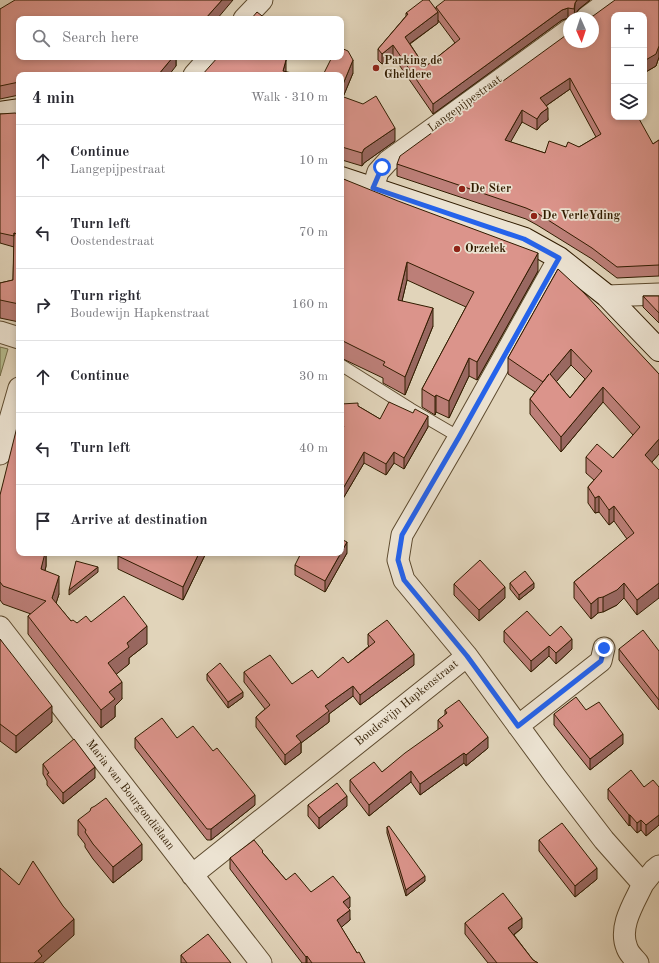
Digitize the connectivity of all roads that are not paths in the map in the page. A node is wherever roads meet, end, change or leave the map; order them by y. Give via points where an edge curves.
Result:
1 (262, 0) edge
2 (610, 0) edge
3 (594, 12) edge
4 (247, 16) edge
5 (563, 34) edge
6 (207, 60) edge
7 (197, 72) edge
8 (16, 110) edge
9 (0, 112) edge
10 (344, 179) edge
11 (373, 188) junction
12 (559, 258) junction
13 (659, 294) edge
14 (607, 296) junction
15 (0, 332) edge
16 (16, 337) edge
17 (659, 350) edge
18 (659, 355) edge
19 (344, 367) edge
20 (16, 398) edge
21 (459, 437) junction
22 (0, 454) edge
23 (0, 627) edge
24 (604, 648) dead end
25 (467, 656) junction
26 (518, 726) junction
27 (659, 866) edge
28 (192, 874) junction
29 (643, 884) junction
30 (261, 963) edge
31 (638, 963) edge

1 - 4 street
2 - 3 street
5 - 11 street, Langepijpestraat via 388,160 378,172
6 - 7 street
8 - 9 street
10 - 11 street
11 - 12 street via 524,239
12 - 14 street
12 - 21 street, Boudewijn Hapkenstraat
13 - 14 street
14 - 17 street
14 - 18 street
15 - 16 street
19 - 21 lane
20 - 22 street
21 - 25 street, Boudewijn Hapkenstraat via 402,535 398,560 404,580
23 - 28 street, Maria van Bourgondiëlaan
24 - 26 street via 601,661
25 - 26 street
25 - 28 street, Boudewijn Hapkenstraat
26 - 29 street via 604,840
27 - 29 street
28 - 30 street, Maria van Bourgondiëlaan
29 - 31 street via 623,931 627,949

